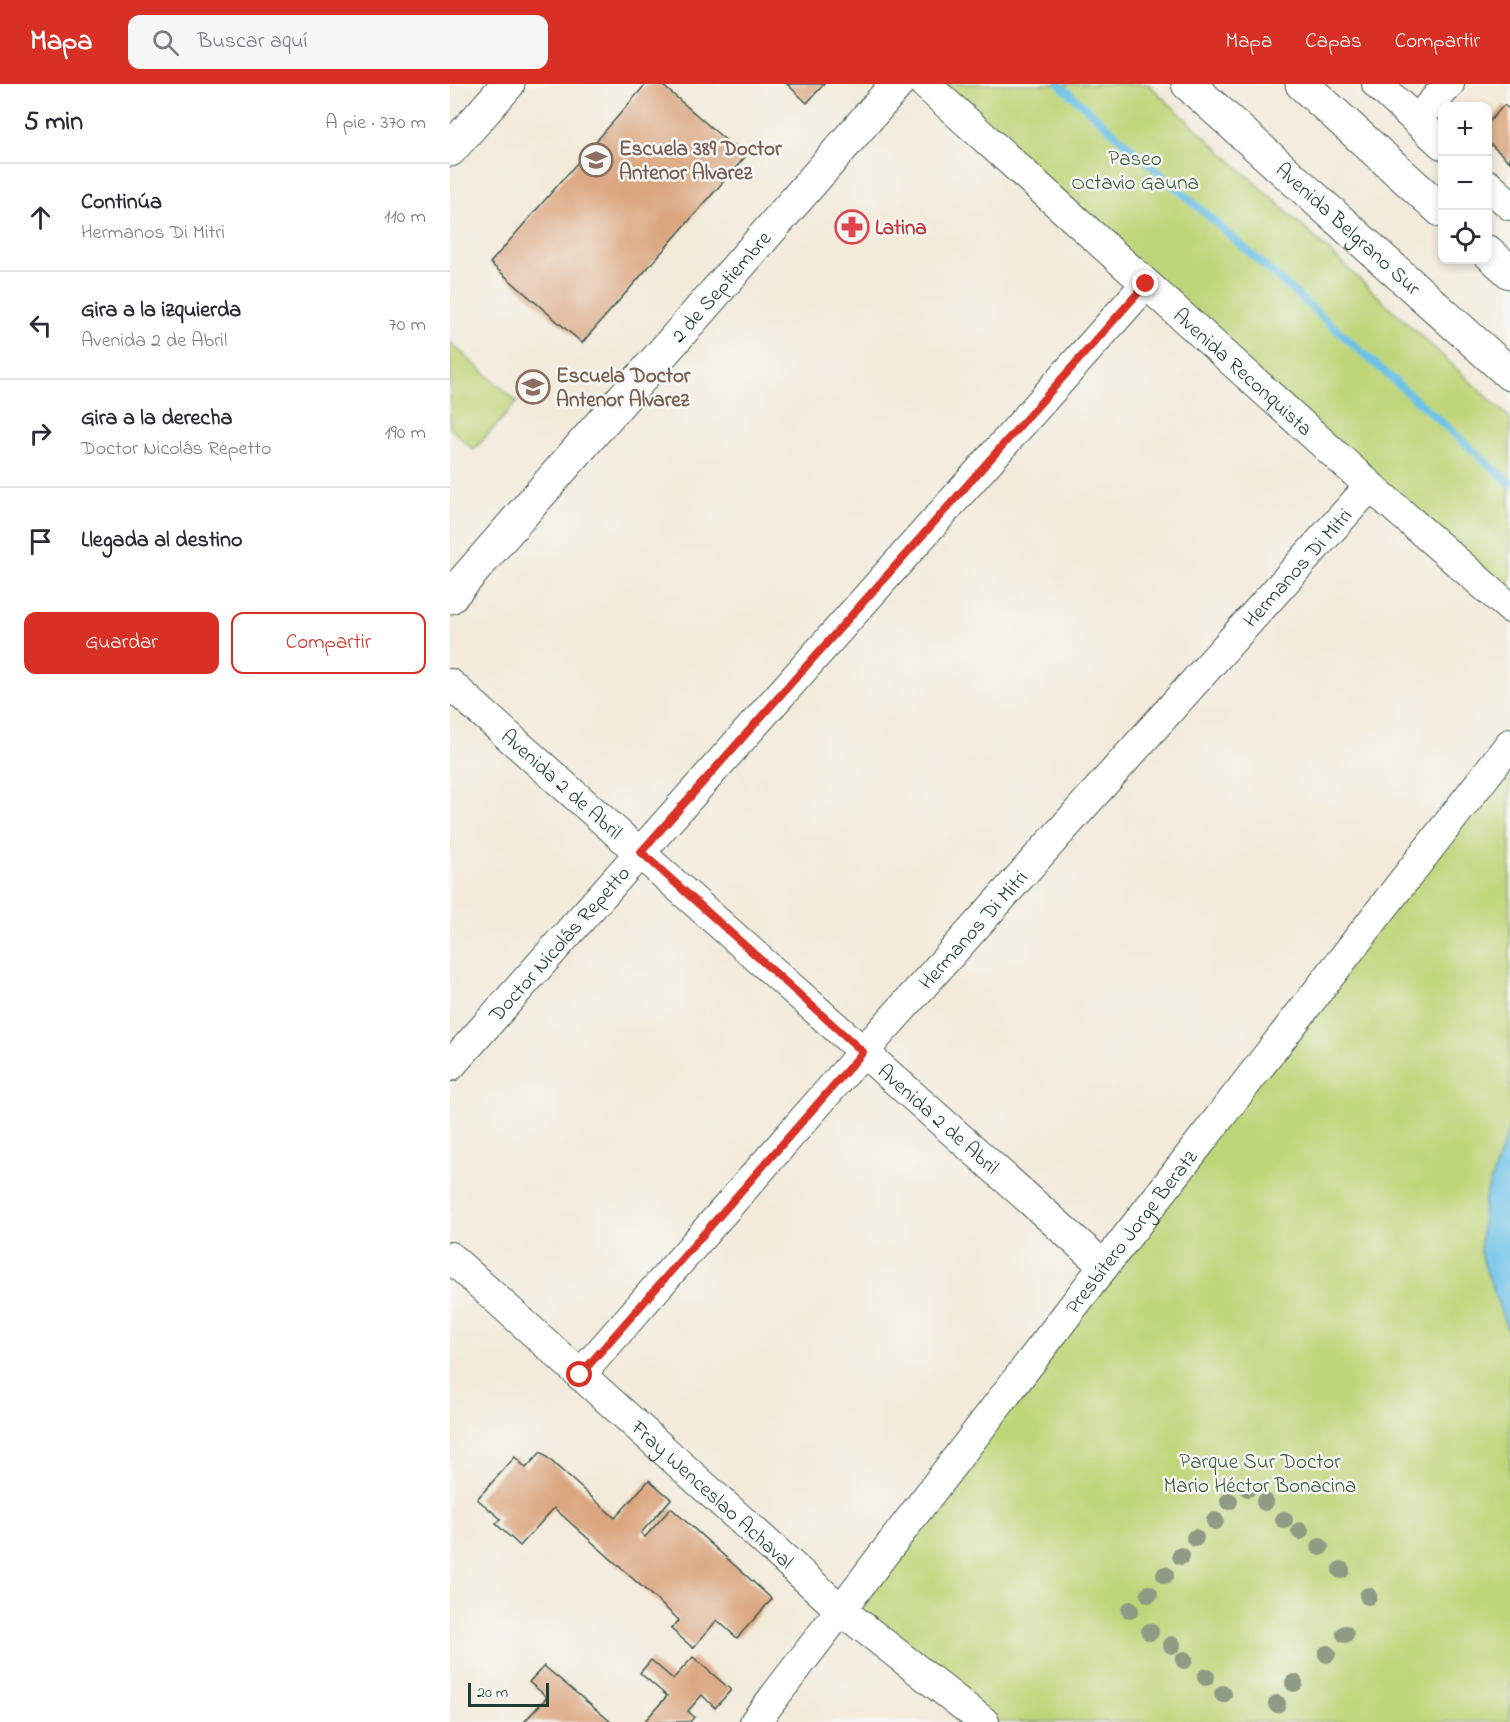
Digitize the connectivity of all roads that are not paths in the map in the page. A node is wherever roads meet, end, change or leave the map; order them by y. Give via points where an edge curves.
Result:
1 (508, 84) edge
2 (897, 84) edge
3 (925, 84) edge
4 (1188, 84) edge
5 (1302, 84) edge
6 (1377, 84) edge
7 (1449, 84) edge
8 (1417, 120) junction
9 (1438, 139) edge
10 (450, 150) edge
11 (1492, 189) edge
12 (1510, 205) edge
13 (1442, 210) edge
14 (1492, 256) edge
15 (1510, 272) edge
16 (1146, 284) junction
17 (1510, 374) edge
18 (1370, 486) junction
19 (450, 597) edge
20 (1510, 608) edge
21 (450, 684) edge
22 (1510, 744) edge
23 (641, 852) junction
24 (863, 1052) junction
25 (450, 1066) edge
26 (450, 1257) edge
27 (1104, 1266) junction
28 (580, 1375) junction
29 (841, 1610) junction
30 (755, 1722) edge
31 (984, 1722) edge

1 - 10 main road
2 - 19 main road, 2 de Septiembre
3 - 16 street, Avenida Reconquista
4 - 17 main road, Avenida Belgrano Sur
5 - 13 main road
6 - 8 street
7 - 8 street
8 - 9 street
11 - 12 street
14 - 15 main road
16 - 18 street, Avenida Reconquista
16 - 23 street, Doctor Nicolás Repetto
18 - 20 street, Avenida Reconquista
18 - 24 street, Hermanos Di Mitri
21 - 23 street, Avenida 2 de Abril
22 - 27 street, Presbítero Jorge Beratz
23 - 24 street, Avenida 2 de Abril
23 - 25 street, Doctor Nicolás Repetto
24 - 27 street, Avenida 2 de Abril
24 - 28 street, Hermanos Di Mitri
26 - 28 street, Fray Wenceslao Achaval
27 - 29 street, Presbítero Jorge Beratz
28 - 29 street, Fray Wenceslao Achaval
29 - 30 street, Presbítero Jorge Beratz
29 - 31 street, Fray Wenceslao Achaval

